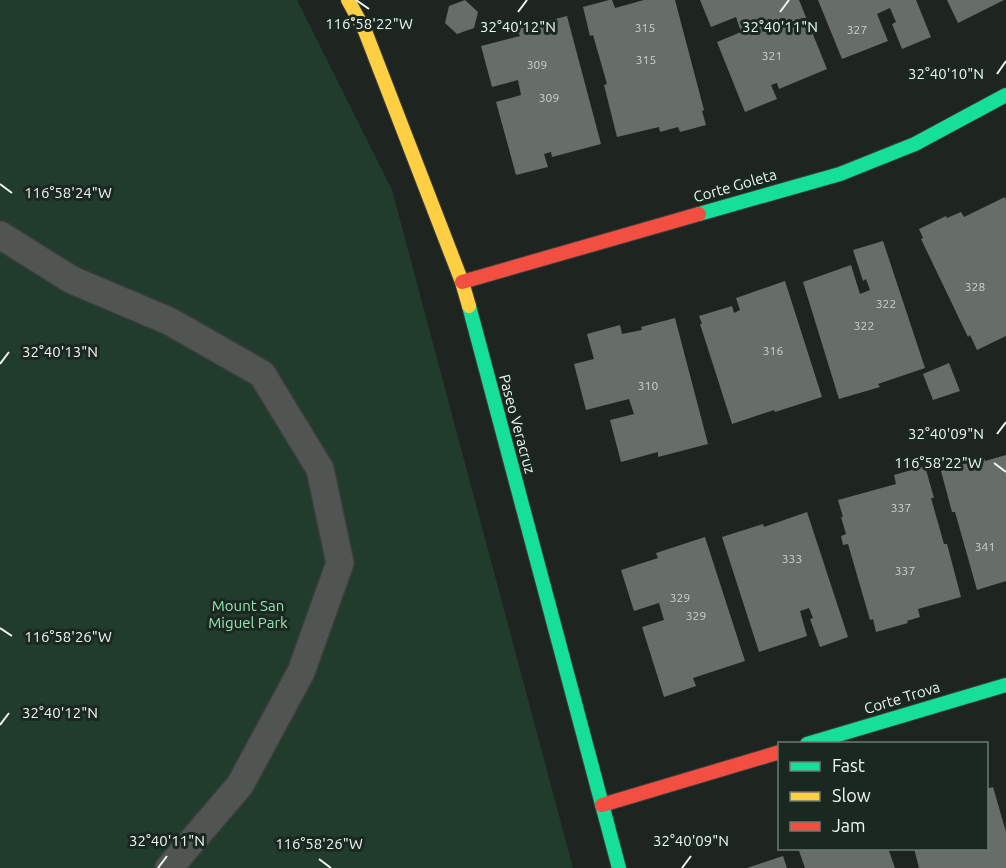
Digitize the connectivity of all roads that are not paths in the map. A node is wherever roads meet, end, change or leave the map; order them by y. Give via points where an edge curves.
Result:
1 (348, 0) edge
2 (1006, 94) edge
3 (0, 235) edge
4 (462, 282) junction
5 (1006, 684) edge
6 (814, 742) edge
7 (778, 753) edge
8 (602, 805) junction
9 (170, 868) edge
10 (619, 868) edge

1 - 4 street, Paseo Veracruz via 365,31
2 - 4 street, Corte Goleta via 915,144 840,174
3 - 9 lane via 72,280 170,321 262,374 320,470 340,563 301,672 240,785
4 - 8 street, Paseo Veracruz
5 - 6 street, Corte Trova
7 - 8 street
8 - 10 street, Paseo Veracruz

